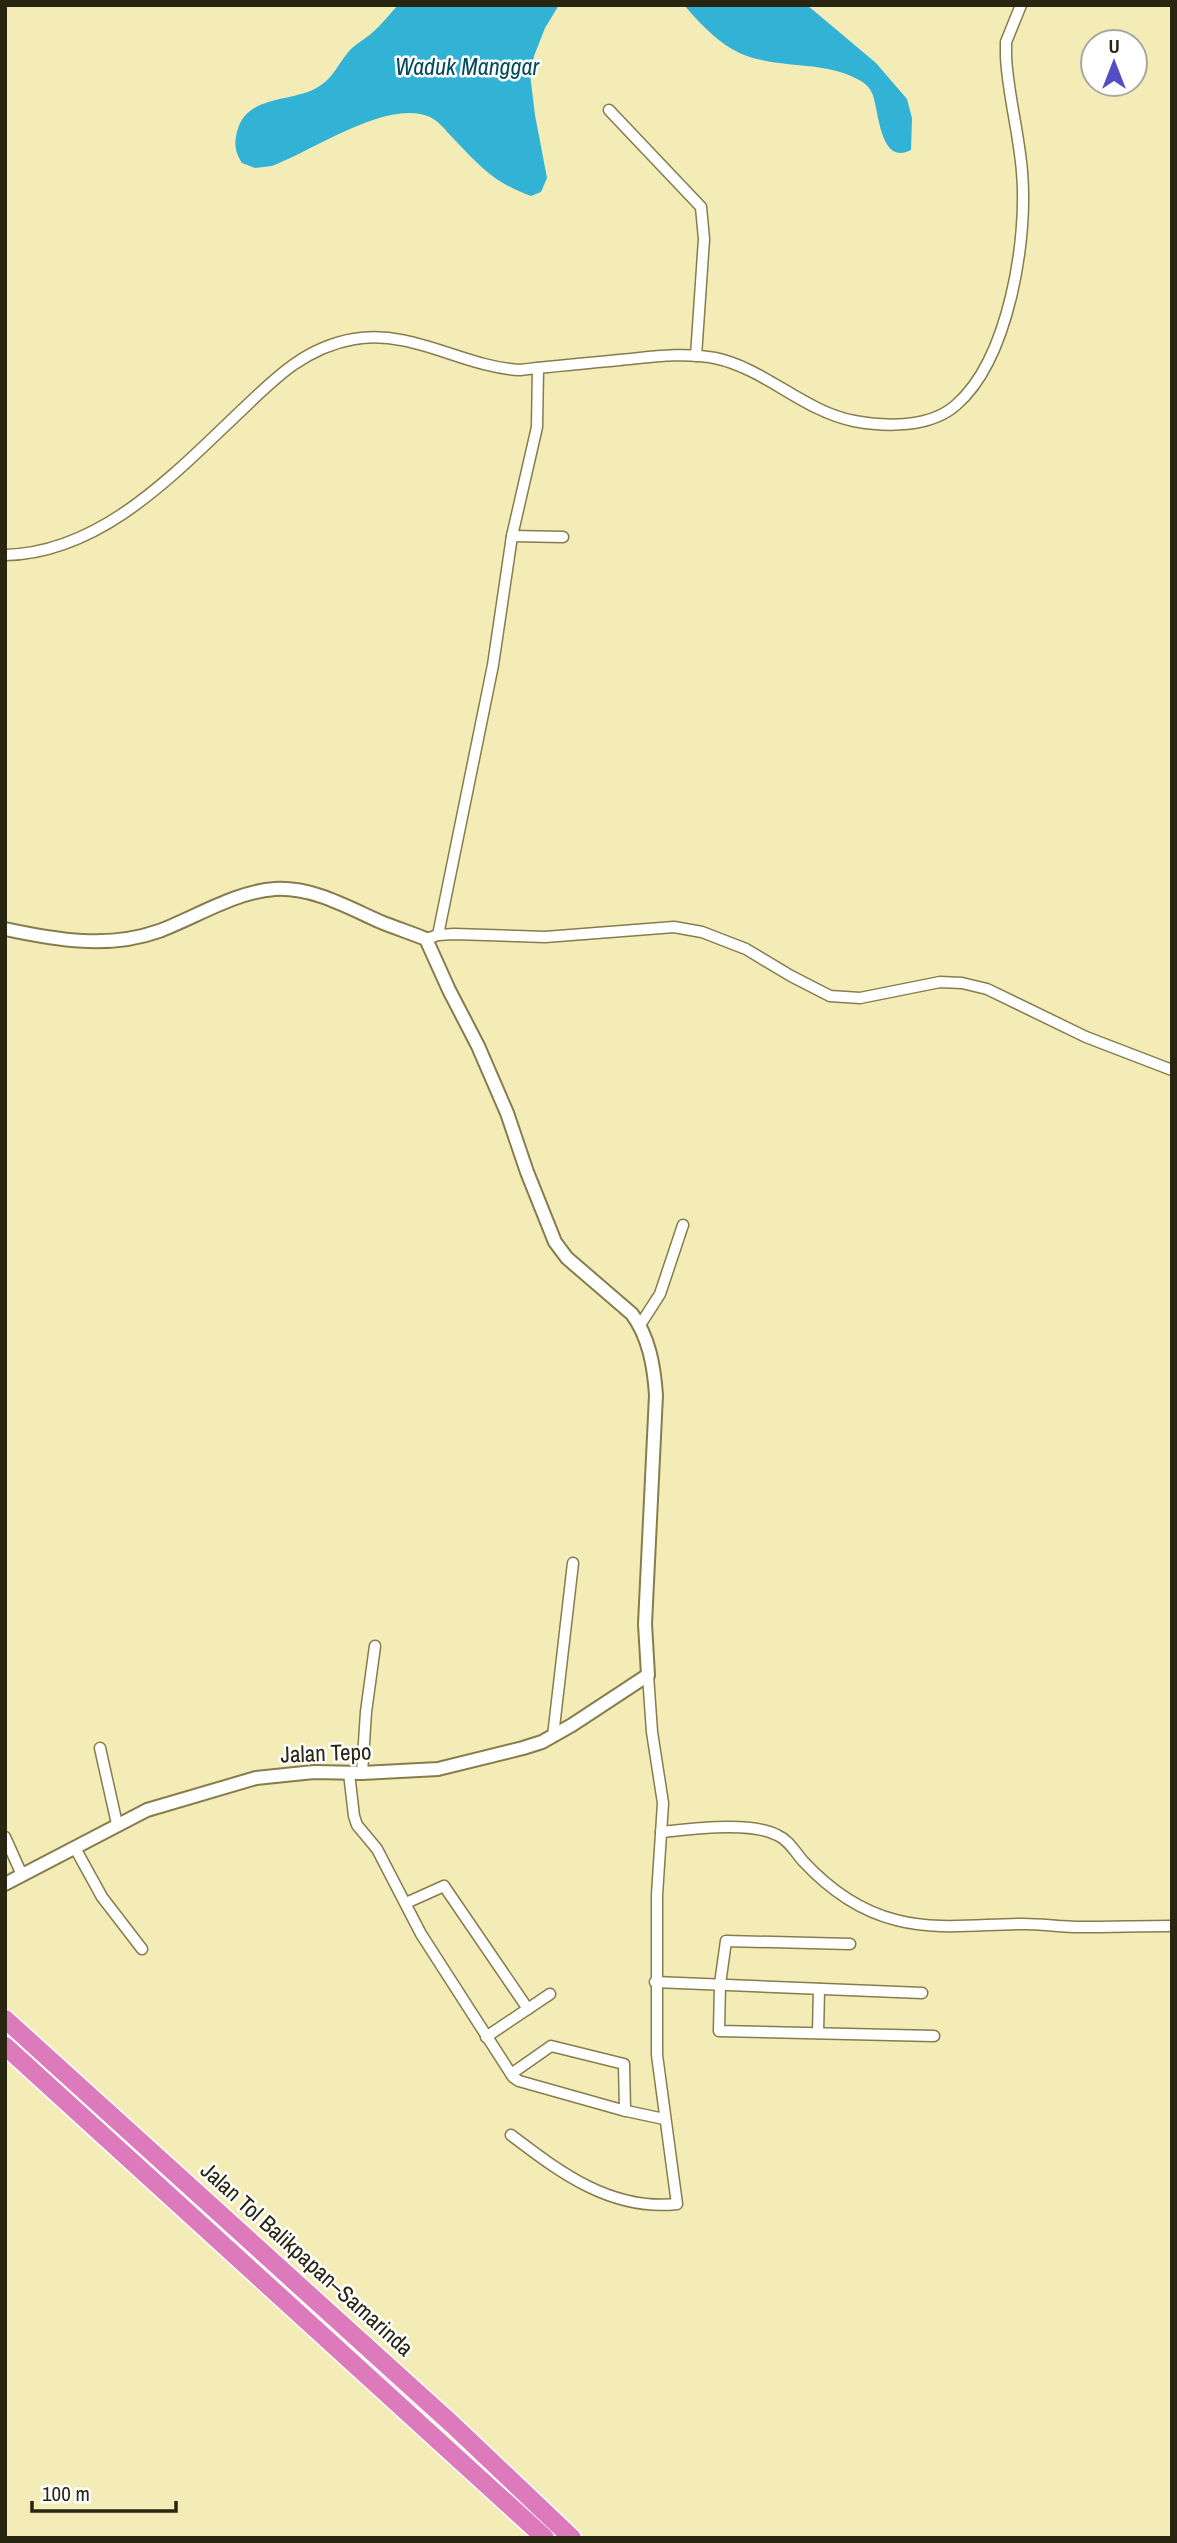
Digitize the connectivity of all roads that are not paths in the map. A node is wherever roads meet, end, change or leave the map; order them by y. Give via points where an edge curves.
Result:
1 (1020, 5) edge
2 (609, 110) dead end
3 (696, 356) junction
4 (538, 368) junction
5 (512, 536) junction
6 (564, 537) dead end
7 (5, 555) edge
8 (5, 929) edge
9 (432, 937) junction
10 (1172, 1070) edge
11 (683, 1225) dead end
12 (640, 1325) junction
13 (573, 1563) dead end
14 (375, 1646) dead end
15 (648, 1675) junction
16 (553, 1736) junction
17 (100, 1748) dead end
18 (356, 1773) junction
19 (117, 1824) junction
20 (661, 1830) junction
21 (5, 1837) edge
22 (75, 1848) junction
23 (22, 1875) junction
24 (5, 1884) edge
25 (406, 1903) junction
26 (1172, 1926) edge
27 (850, 1944) dead end
28 (142, 1949) dead end
29 (655, 1982) junction
30 (720, 1984) junction
31 (819, 1989) junction
32 (922, 1993) dead end
33 (550, 1994) dead end
34 (528, 2009) junction
35 (5, 2020) edge
36 (818, 2033) junction
37 (933, 2036) dead end
38 (486, 2037) junction
39 (5, 2046) edge
40 (511, 2074) junction
41 (625, 2111) junction
42 (664, 2119) junction
43 (511, 2135) dead end
44 (545, 2538) edge
45 (572, 2538) edge

1 - 3 street via 1006,42 1022,171 1017,265 996,345 984,370 955,406 936,417 900,425 854,421 828,414 733,363
2 - 3 street via 701,207 704,239
3 - 4 street
4 - 5 street via 537,427
4 - 7 street via 499,369 389,337 324,347 286,369 144,499 66,545
5 - 6 street
5 - 9 street via 493,665
8 - 9 street via 70,940 123,940 157,932 246,895 284,889 302,890
9 - 10 street via 545,937 674,927 702,932 746,948 830,996 860,998 940,982 987,989 1086,1037
9 - 12 street via 507,1113 555,1242
11 - 12 street via 660,1294
12 - 15 street via 653,1366 656,1395 645,1624
13 - 16 street
14 - 18 street
15 - 16 street, Jalan Tepo
15 - 20 street via 663,1803
16 - 18 street, Jalan Tepo via 438,1769
17 - 19 street
18 - 19 street, Jalan Tepo via 256,1778 166,1803
18 - 25 street via 357,1825 377,1849
19 - 22 street, Jalan Tepo
20 - 26 street via 758,1829 778,1835 832,1889 893,1920 949,1927
20 - 29 street
21 - 23 street
22 - 23 street, Jalan Tepo
22 - 28 street via 102,1897
23 - 24 street, Jalan Tepo
25 - 34 street via 444,1886
25 - 38 street
27 - 30 street via 729,1940 724,1944
29 - 30 street
29 - 42 street
30 - 31 street
30 - 36 street via 719,2031
31 - 32 street
31 - 36 street
33 - 34 street
34 - 38 street
35 - 45 highway, Jalan Tol Balikpapan–Samarinda
36 - 37 street
38 - 40 street
39 - 44 highway, Jalan Tol Balikpapan–Samarinda
40 - 41 street via 519,2081
40 - 41 street via 551,2046 624,2064
41 - 42 street
42 - 43 street via 677,2204 654,2207 614,2198 567,2176

